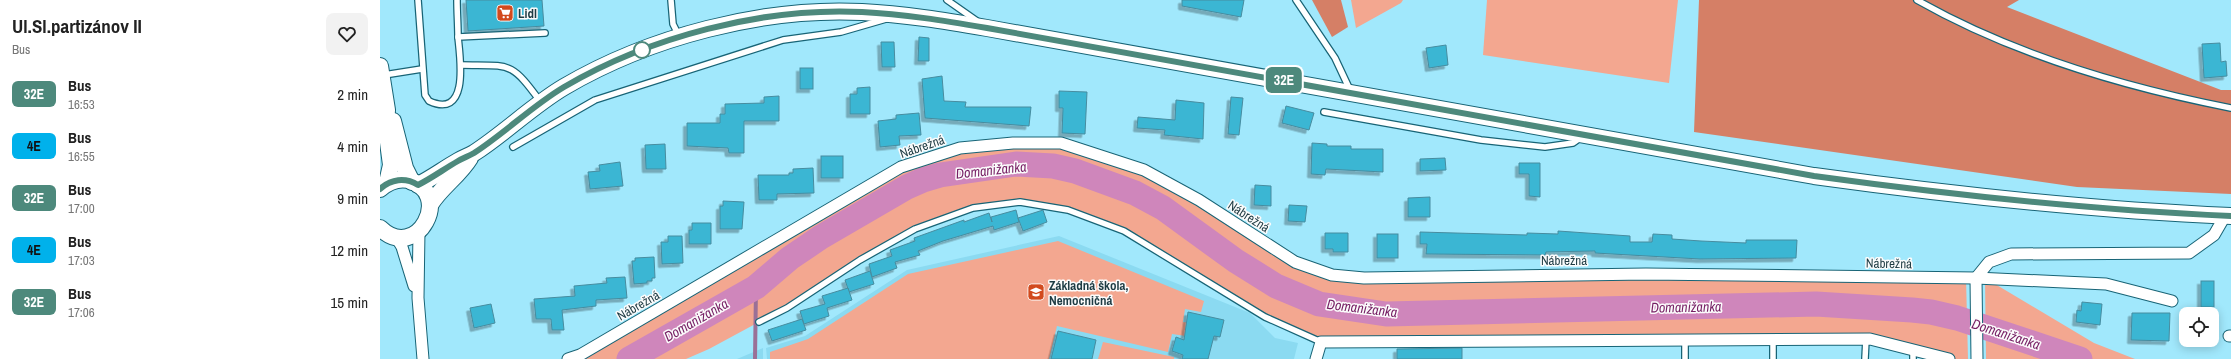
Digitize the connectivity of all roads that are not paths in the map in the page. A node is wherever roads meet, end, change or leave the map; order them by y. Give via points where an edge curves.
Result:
1 (418, 0) edge
2 (457, 0) edge
3 (671, 0) edge
4 (947, 0) edge
5 (1296, 0) edge
6 (1917, 0) edge
7 (901, 15) junction
8 (987, 28) junction
9 (545, 33) dead end
10 (458, 37) junction
11 (680, 38) junction
12 (461, 65) junction
13 (422, 69) junction
14 (381, 71) edge
15 (1351, 92) junction
16 (541, 103) junction
17 (2231, 108) edge
18 (387, 110) junction
19 (1324, 112) dead end
20 (1585, 134) junction
21 (513, 147) dead end
22 (473, 154) junction
23 (415, 183) junction
24 (384, 186) edge
25 (430, 205) junction
26 (2228, 216) edge
27 (418, 232) junction
28 (386, 234) edge
29 (1976, 278) junction
30 (418, 298) junction
31 (2172, 301) dead end
32 (759, 322) dead end
33 (1685, 338) junction
34 (1773, 338) junction
35 (1866, 338) junction
36 (1321, 342) junction
37 (1913, 354) edge
38 (423, 359) edge
39 (568, 359) edge
40 (1316, 359) edge
41 (1685, 359) edge
42 (1773, 359) edge
43 (1865, 359) edge
44 (1949, 359) edge
45 (1977, 359) edge

1 - 13 lane
2 - 10 lane
3 - 11 lane via 673,24
4 - 8 lane
5 - 15 lane via 1335,58
6 - 17 lane via 2024,52 2186,99
7 - 8 main road
7 - 11 main road via 832,11 788,14 727,24
7 - 21 lane via 841,32 784,40 595,100
8 - 15 main road
9 - 10 lane
10 - 12 lane
11 - 16 main road via 594,70
12 - 13 lane via 461,85 458,93 454,99 442,104 429,102 425,96
12 - 16 lane via 509,67 517,72
13 - 14 lane
14 - 18 main road
15 - 20 main road
16 - 22 main road
18 - 23 main road via 395,126 406,168
18 - 24 main road via 390,165
19 - 20 lane via 1482,140 1545,147 1573,143
20 - 26 main road via 1814,176 1930,192 2027,202
22 - 23 main road
22 - 25 main road via 465,167 438,192
23 - 24 main road via 401,180
23 - 25 main road via 427,195
25 - 27 main road via 427,221
26 - 29 street via 2214,235 2189,253 2011,254 1989,262
27 - 28 main road via 410,236
27 - 30 street
28 - 30 street via 402,247
29 - 31 street, Nábrežná via 2106,284
29 - 39 street, Nábrežná via 1646,274 1364,278 1332,275 1294,262 1199,200 1144,170 1061,143 1013,143 960,148 901,167 586,351
29 - 45 street
30 - 38 street
32 - 36 lane via 787,308 860,260 915,229 973,208 1020,202 1068,210 1124,231 1265,317
33 - 34 street
33 - 36 street
33 - 41 lane
34 - 35 street
34 - 42 lane
35 - 37 street
35 - 43 lane
36 - 40 street
37 - 44 street

